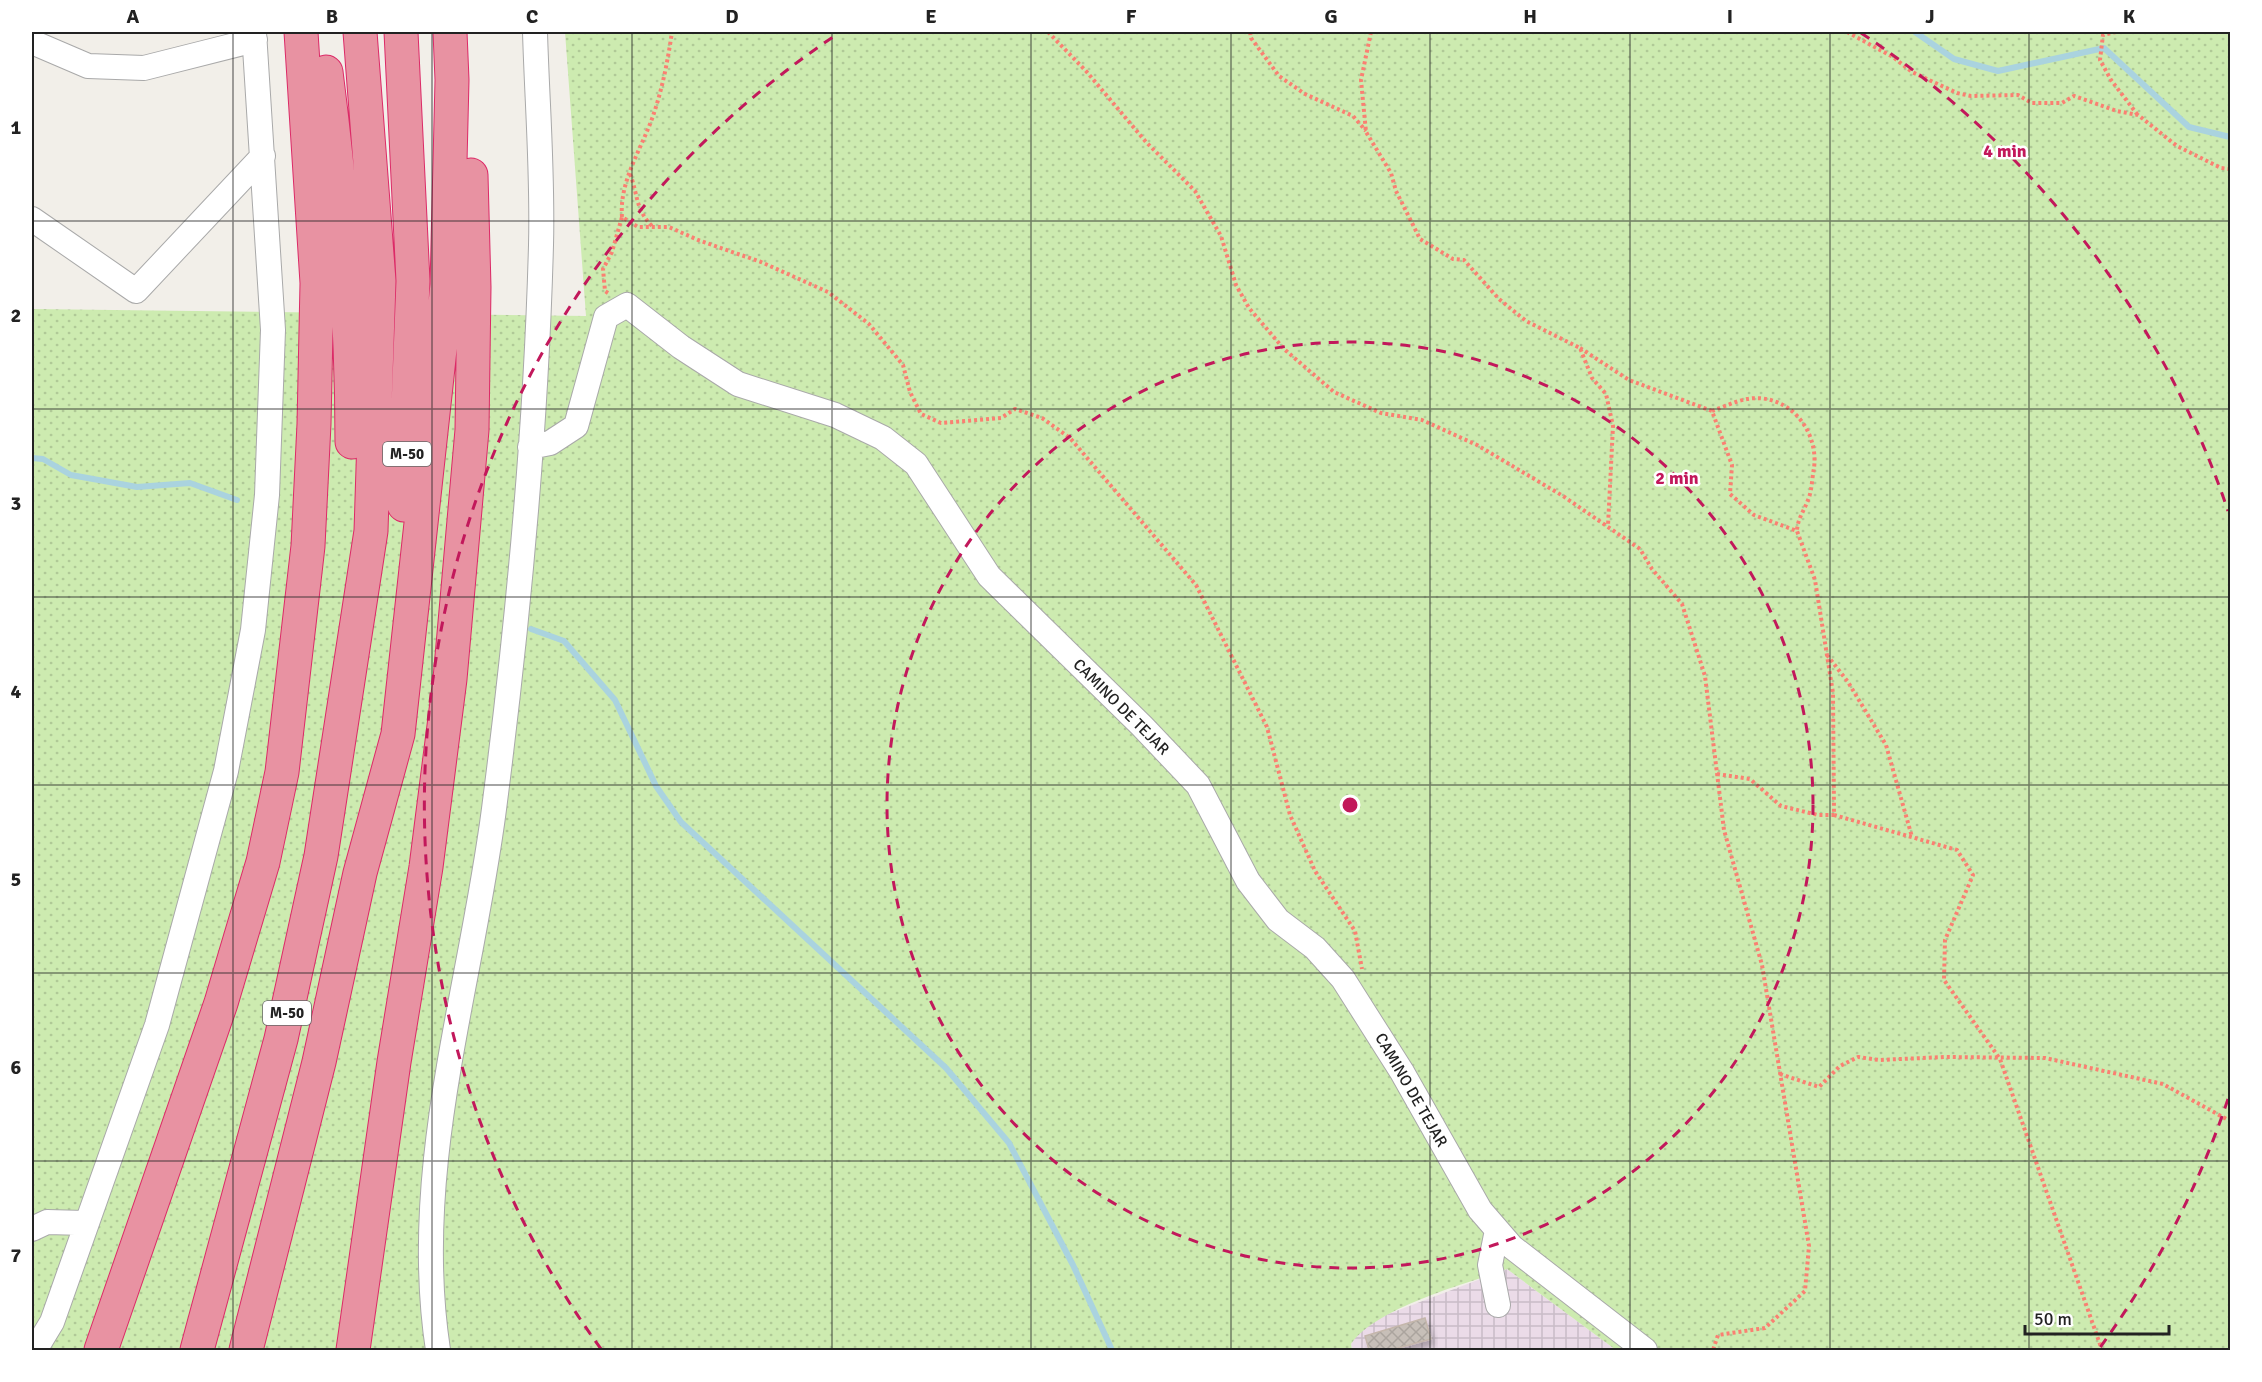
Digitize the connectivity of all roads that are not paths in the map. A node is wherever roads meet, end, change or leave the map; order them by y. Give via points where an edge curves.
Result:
1 (301, 32) edge
2 (320, 32) edge
3 (360, 32) edge
4 (401, 32) edge
5 (450, 32) edge
6 (463, 32) edge
7 (535, 32) edge
8 (254, 36) edge
9 (32, 42) edge
10 (263, 156) junction
11 (32, 219) edge
12 (530, 447) junction
13 (351, 671) junction
14 (360, 873) junction
15 (85, 1223) junction
16 (32, 1229) edge
17 (1497, 1230) junction
18 (1498, 1305) dead end
19 (36, 1350) edge
20 (101, 1350) edge
21 (197, 1350) edge
22 (246, 1350) edge
23 (353, 1350) edge
24 (438, 1350) edge
25 (1645, 1350) edge

1 - 20 highway via 317,283 314,424 308,546 282,772 263,862 220,1003
2 - 13 highway via 341,187 348,282 352,385
3 - 13 highway, M-50 via 378,280 371,531
4 - 14 highway, M-50 via 413,281 405,497 382,725
5 - 14 highway via 447,285 433,429 398,734
6 - 23 highway via 468,77 474,287 472,430 450,679 426,867
7 - 12 lane via 541,242
8 - 9 lane via 144,68 87,66
8 - 10 lane
10 - 11 lane via 136,291
10 - 15 lane via 273,330 267,495 253,630 226,771 157,1025
12 - 17 lane, CAMINO DE TEJAR via 550,443 576,426 606,317 627,305 738,384 835,415 883,438 916,464 988,576 1198,785 1248,881 1278,920 1315,948 1343,978 1402,1072 1479,1210
12 - 24 lane via 494,812 434,1161 430,1248
13 - 21 highway, M-50 via 321,856 281,1039
14 - 22 highway, M-50 via 319,1062
15 - 16 lane via 47,1222
15 - 19 lane via 52,1322
17 - 18 lane via 1490,1265
17 - 25 lane, CAMINO DE TEJAR via 1512,1247

